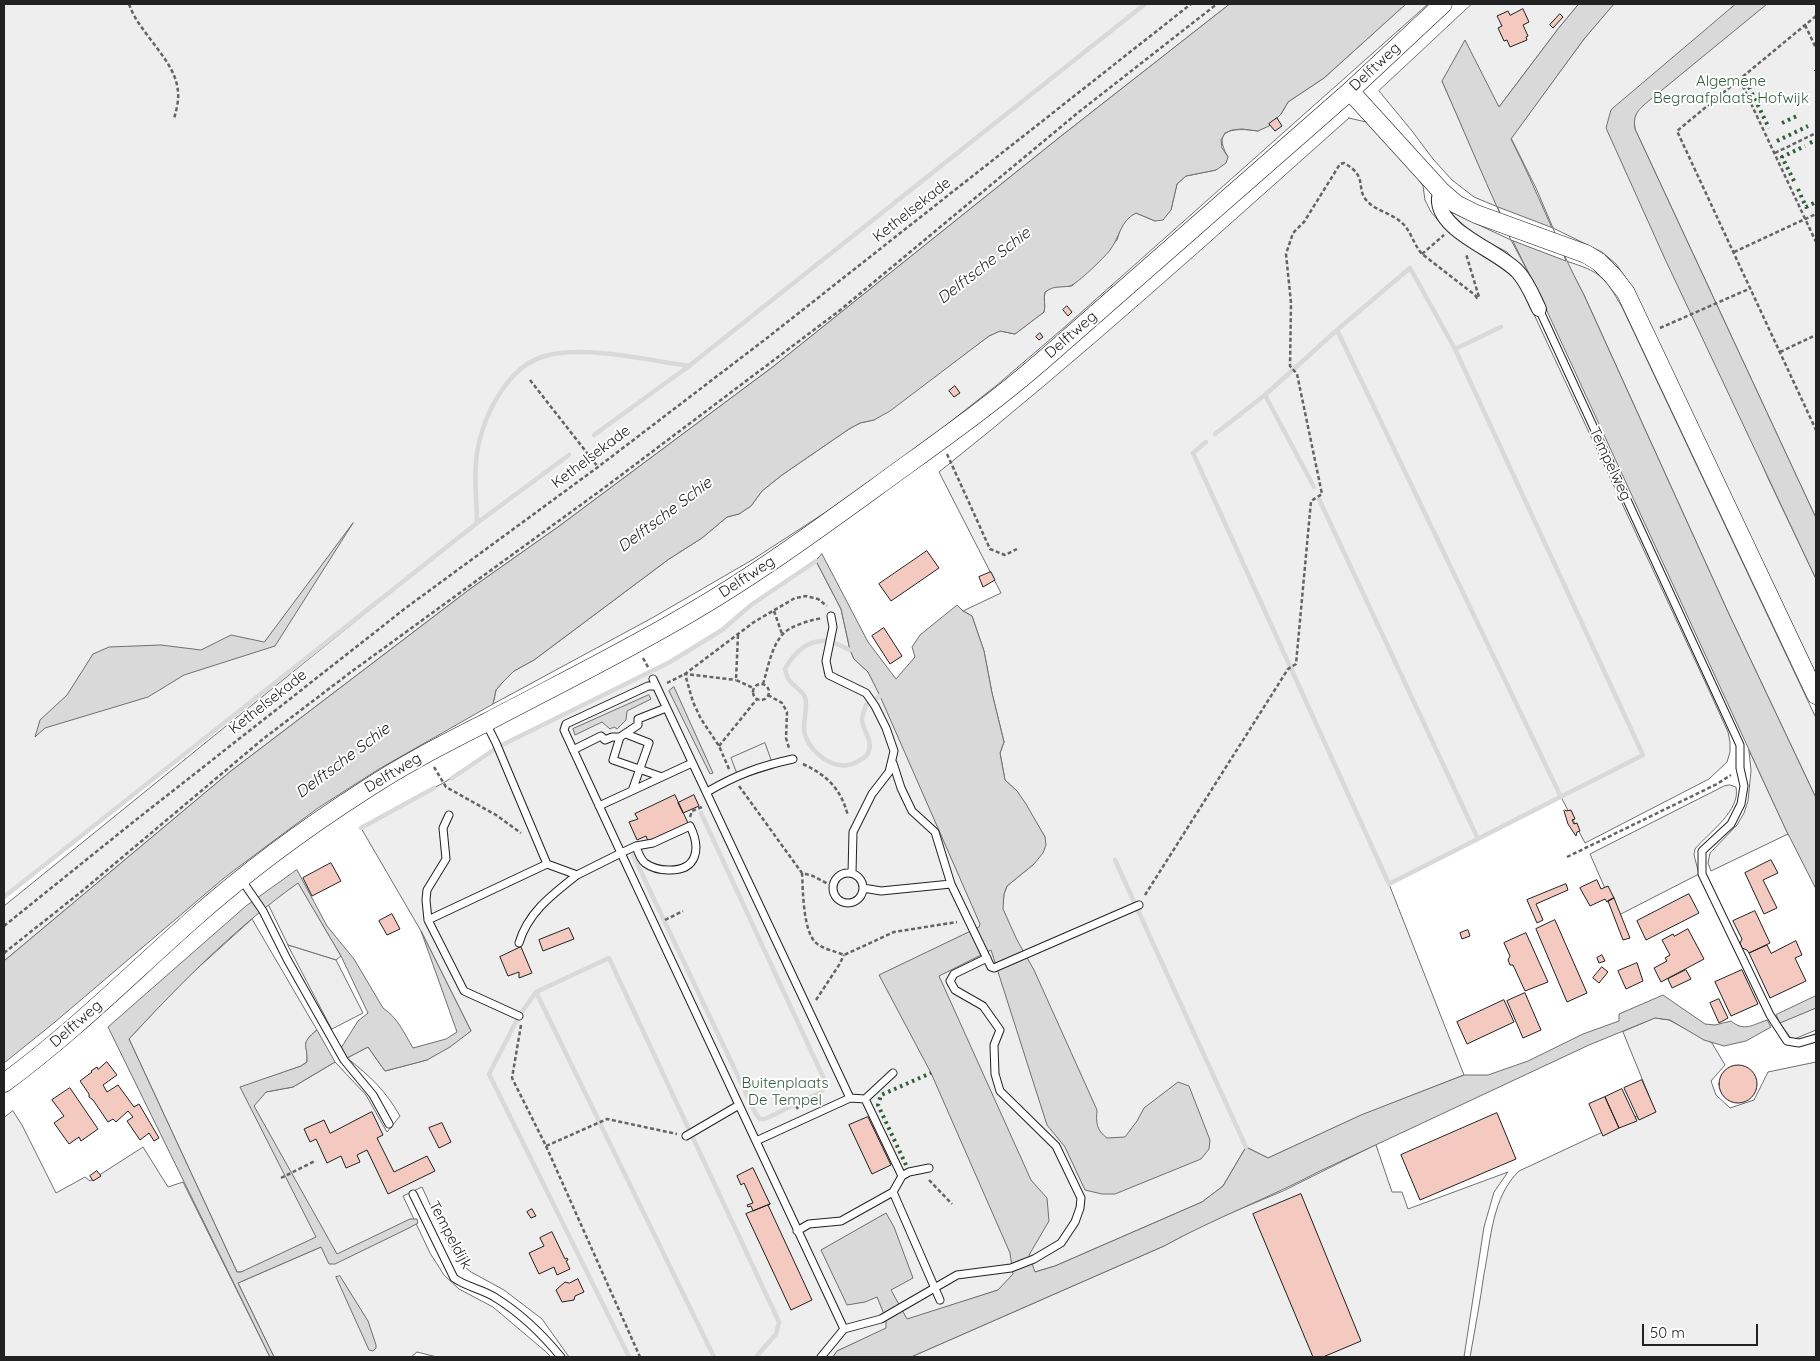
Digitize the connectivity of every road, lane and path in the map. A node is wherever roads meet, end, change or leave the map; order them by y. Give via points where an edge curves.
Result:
1 (129, 4) edge
2 (1191, 4) edge
3 (1217, 4) edge
4 (1443, 4) edge
5 (1816, 16) edge
6 (1806, 25) junction
7 (1816, 48) edge
8 (1740, 80) junction
9 (1350, 90) junction
10 (174, 119) dead end
11 (1816, 133) edge
12 (1774, 154) junction
13 (1441, 191) junction
14 (1816, 214) edge
15 (1806, 219) junction
16 (1460, 230) junction
17 (1445, 234) dead end
18 (1816, 242) edge
19 (1734, 252) junction
20 (1422, 254) junction
21 (1751, 288) junction
22 (1539, 309) joint
23 (1645, 334) junction
24 (1816, 334) edge
25 (1780, 352) junction
26 (530, 380) dead end
27 (1816, 430) edge
28 (950, 461) dead end
29 (598, 466) junction
30 (1017, 549) dead end
31 (774, 611) junction
32 (831, 616) junction
33 (738, 634) junction
34 (782, 634) junction
35 (685, 674) junction
36 (736, 680) junction
37 (654, 683) junction
38 (763, 684) junction
39 (753, 688) junction
40 (768, 695) junction
41 (1816, 695) edge
42 (757, 699) junction
43 (666, 708) junction
44 (486, 722) junction
45 (623, 736) junction
46 (720, 746) junction
47 (573, 750) junction
48 (793, 759) junction
49 (430, 760) junction
50 (692, 763) junction
51 (893, 763) junction
52 (1740, 768) junction
53 (639, 770) junction
54 (426, 771) dead end
55 (662, 777) junction
56 (733, 777) junction
57 (632, 792) junction
58 (707, 792) junction
59 (712, 802) junction
60 (599, 806) junction
61 (449, 815) dead end
62 (690, 826) junction
63 (852, 832) junction
64 (522, 834) dead end
65 (636, 846) junction
66 (621, 853) junction
67 (1567, 857) dead end
68 (547, 864) junction
69 (802, 873) junction
70 (852, 873) junction
71 (577, 875) junction
72 (951, 884) junction
73 (246, 885) junction
74 (832, 886) junction
75 (863, 888) junction
76 (1139, 905) joint
77 (683, 911) dead end
78 (669, 918) dead end
79 (428, 920) junction
80 (969, 921) junction
81 (4, 926) edge
82 (519, 943) dead end
83 (4, 954) edge
84 (844, 955) junction
85 (986, 956) junction
86 (810, 1010) junction
87 (519, 1016) joint
88 (1816, 1038) edge
89 (893, 1073) dead end
90 (4, 1083) edge
91 (850, 1098) junction
92 (865, 1099) junction
93 (793, 1101) dead end
94 (739, 1105) junction
95 (798, 1110) dead end
96 (389, 1124) dead end
97 (686, 1136) joint
98 (756, 1141) junction
99 (546, 1146) junction
100 (315, 1161) dead end
101 (928, 1168) dead end
102 (915, 1171) junction
103 (902, 1176) junction
104 (282, 1178) dead end
105 (893, 1192) junction
106 (413, 1194) dead end
107 (952, 1204) dead end
108 (797, 1231) junction
109 (935, 1288) junction
110 (940, 1300) dead end
111 (844, 1329) junction
112 (561, 1357) edge
113 (640, 1357) edge
114 (821, 1357) edge

1 - 10 path via 175,76 178,94
2 - 29 path, Kethelsekade
3 - 83 path via 1080,111 839,311 263,739
4 - 9 street, Delftweg
5 - 6 path
6 - 7 path
6 - 8 path
8 - 12 path
8 - 19 path via 1678,131
9 - 13 street
9 - 44 street, Delftweg via 1021,378 930,449 799,543 697,609
11 - 12 path
12 - 15 path
13 - 16 street, Tempelweg via 1439,202 1445,218
13 - 23 street via 1456,204 1586,254 1599,262 1626,293
14 - 15 path
15 - 18 path
15 - 19 path
16 - 20 path via 1479,297 1476,298
16 - 22 street, Tempelweg via 1472,242 1518,272
17 - 20 path
19 - 21 path
20 - 76 path via 1400,220 1365,199 1360,176 1344,163 1340,164 1294,233 1286,254 1291,303 1290,366 1297,374 1322,494 1311,501 1296,664 1288,668
21 - 23 path
21 - 25 path
22 - 52 lane, Tempelweg via 1740,745
23 - 41 street
24 - 25 path
25 - 27 path
26 - 29 path
28 - 30 path via 990,549 1005,555
29 - 81 path, Kethelsekade via 407,607
31 - 32 path via 794,598 806,596 827,606
31 - 33 path
31 - 34 path
32 - 34 path via 806,621
32 - 51 lane via 832,637 826,661 828,675 866,693 886,728 894,751
33 - 35 path
33 - 36 path
34 - 38 path via 770,657
35 - 36 path
35 - 37 path via 665,684
35 - 46 path via 701,719
36 - 39 path
37 - 43 lane
37 - 47 lane via 566,724 564,730
38 - 39 path via 758,683
38 - 40 path via 768,687
39 - 42 path via 752,693
40 - 42 path via 762,700
40 - 48 path via 782,703 787,712 786,738
42 - 46 path
43 - 45 lane via 638,719 638,725
43 - 50 lane
44 - 49 street, Delftweg
44 - 68 lane
45 - 47 lane via 605,740 601,736
45 - 53 lane via 613,760
45 - 53 lane via 649,744
46 - 56 path
47 - 60 lane
48 - 56 lane
48 - 63 path via 826,777 834,786 844,801
49 - 54 path, Delftweg
49 - 64 path via 446,787
49 - 73 street, Delftweg via 366,789 308,828
50 - 55 lane
50 - 58 lane
51 - 63 lane
51 - 72 lane via 912,811 935,832
52 - 67 path via 1717,784
52 - 88 lane, Tempelweg via 1744,786 1740,804 1731,824 1702,851 1702,874 1777,1027 1787,1041 1800,1043
53 - 55 lane
53 - 57 lane
55 - 57 lane
56 - 58 lane
56 - 69 path
57 - 60 lane
58 - 59 lane
59 - 62 path via 692,812
59 - 86 lane
60 - 66 lane
61 - 79 lane via 443,828 446,859 427,890
62 - 65 lane via 653,843
62 - 65 lane via 696,838 695,856 677,870 652,867 641,858
63 - 70 lane
65 - 66 lane
66 - 71 lane
66 - 94 lane
68 - 71 lane
68 - 79 lane
69 - 74 path
69 - 84 path via 807,923 814,941
70 - 74 lane via 841,876
70 - 75 lane via 858,876
71 - 82 lane via 532,915
72 - 75 lane via 882,892
72 - 80 lane
73 - 90 street, Delftweg
73 - 96 lane via 264,911 324,1027 344,1060 373,1095
74 - 75 lane via 835,896 848,903 854,901
76 - 85 lane via 994,968
77 - 78 path
79 - 87 lane via 464,991
80 - 84 path via 894,932
80 - 85 lane
84 - 86 path
85 - 109 lane via 954,974 950,981 955,990 983,1006 1000,1030 994,1045 995,1074 1000,1091 1056,1146 1081,1198 1080,1208 1076,1222 1061,1243 1034,1259 1012,1268 957,1275
86 - 91 lane
87 - 99 path via 521,1026 512,1078
89 - 92 lane
91 - 92 lane
91 - 98 lane
92 - 103 lane
93 - 95 path
94 - 97 lane
94 - 98 lane
97 - 99 path via 607,1119
98 - 108 lane
99 - 113 path
100 - 104 path
101 - 102 lane
102 - 103 lane
102 - 107 path via 929,1180
103 - 105 lane
105 - 108 lane via 841,1221 809,1224
105 - 109 lane
106 - 112 lane, Tempeldijk via 454,1278 497,1298 551,1344
108 - 111 lane
109 - 110 lane
109 - 111 lane via 881,1319
111 - 114 lane

